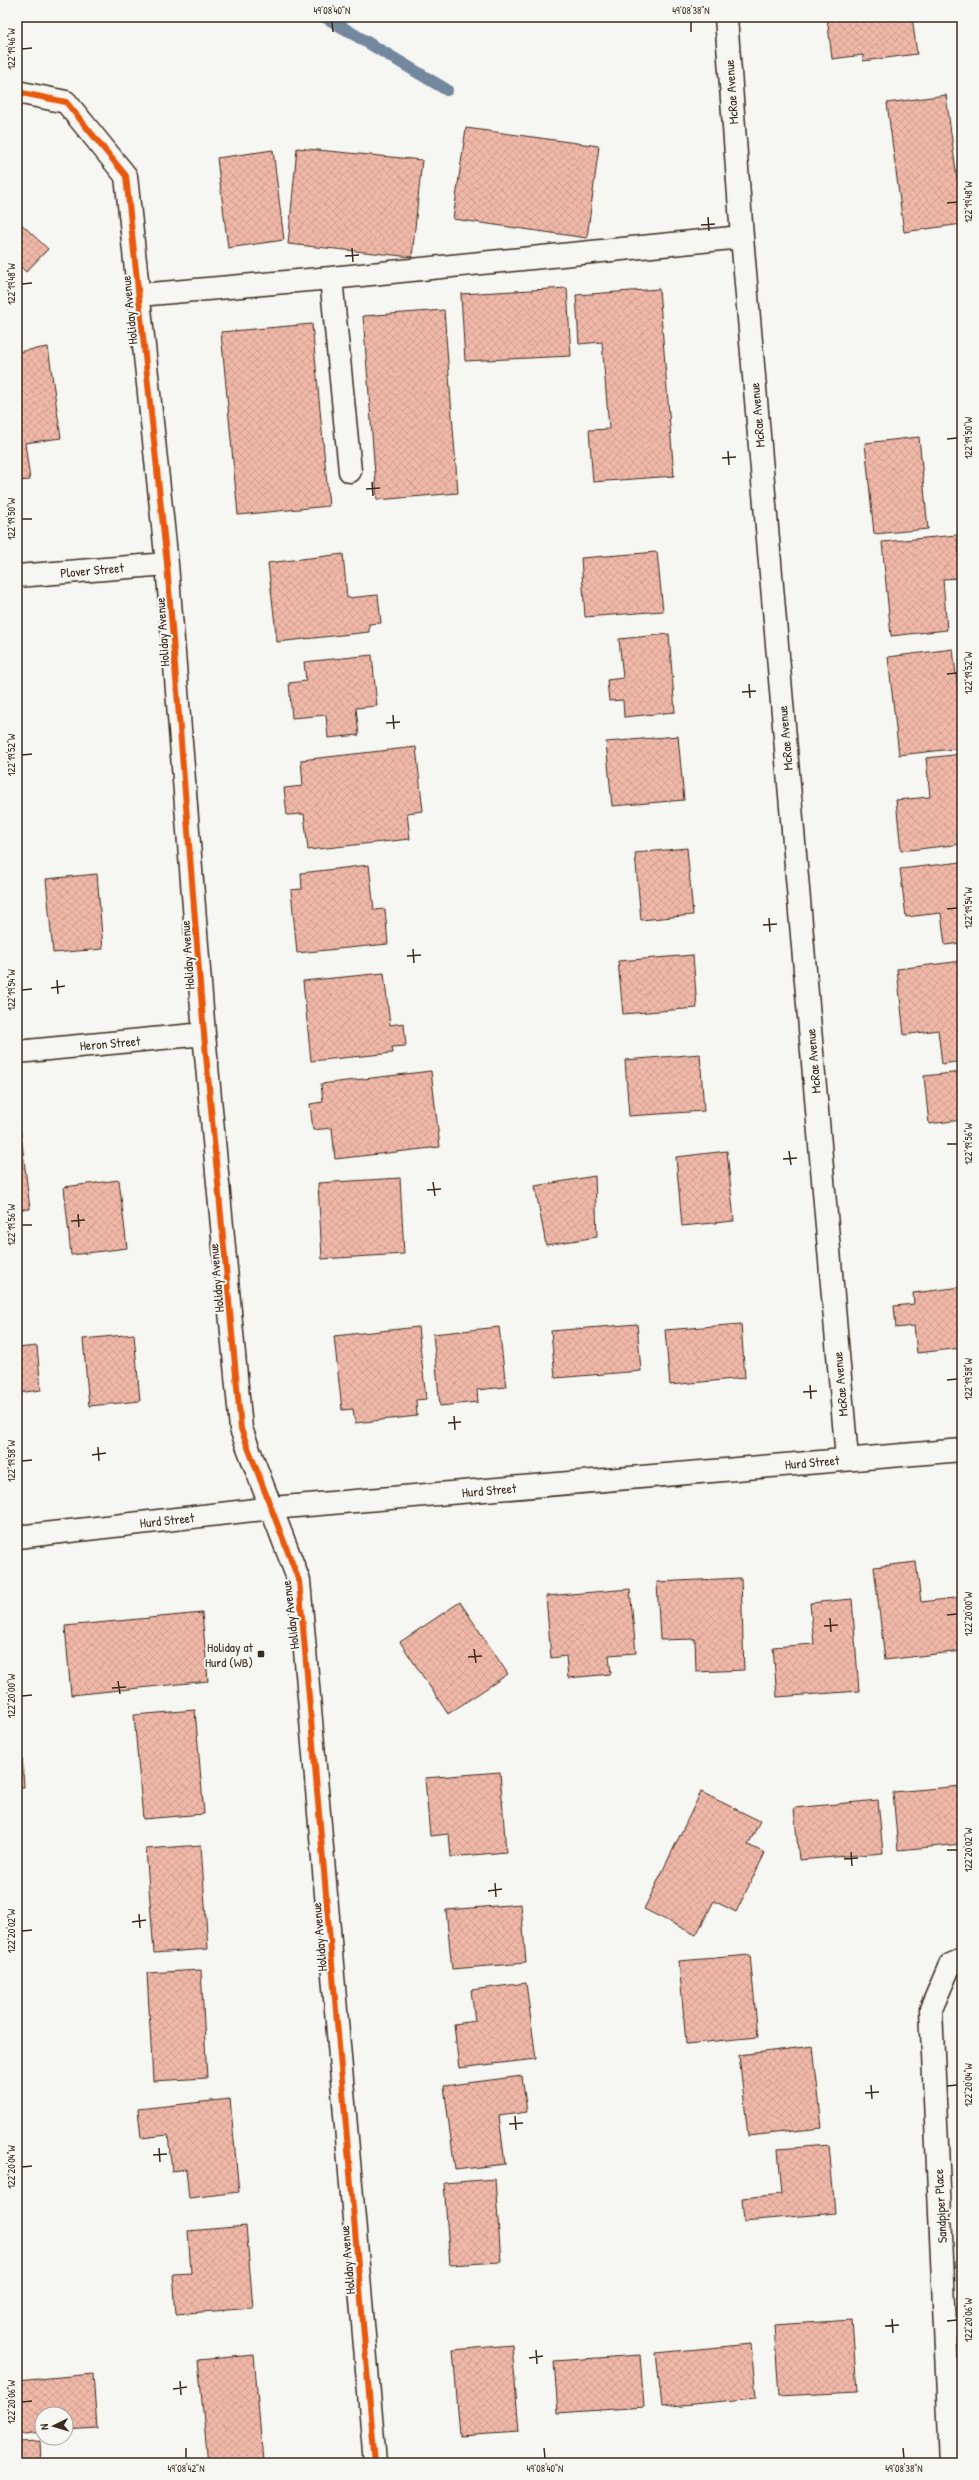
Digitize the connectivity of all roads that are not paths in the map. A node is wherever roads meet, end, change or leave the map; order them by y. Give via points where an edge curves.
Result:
1 (726, 17) edge
2 (17, 92) edge
3 (742, 237) junction
4 (331, 278) junction
5 (139, 295) junction
6 (350, 471) dead end
7 (167, 564) junction
8 (17, 576) edge
9 (204, 1034) junction
10 (17, 1052) edge
11 (962, 1450) edge
12 (847, 1459) junction
13 (272, 1508) junction
14 (17, 1537) edge
15 (962, 1960) edge
16 (375, 2463) edge
17 (951, 2463) edge

1 - 3 street, McRae Avenue
2 - 5 street, Holiday Avenue via 66,102 126,176
3 - 4 street
3 - 12 street, McRae Avenue
4 - 5 street
4 - 6 street
5 - 7 street, Holiday Avenue
7 - 8 street, Plover Street
7 - 9 street, Holiday Avenue
9 - 10 street, Heron Street
9 - 13 street, Holiday Avenue via 241,1428
11 - 12 street, Hurd Street
12 - 13 street, Hurd Street
13 - 14 street, Hurd Street
13 - 16 street, Holiday Avenue via 299,1581
15 - 17 street, Sandpiper Place via 950,1965 931,2009

